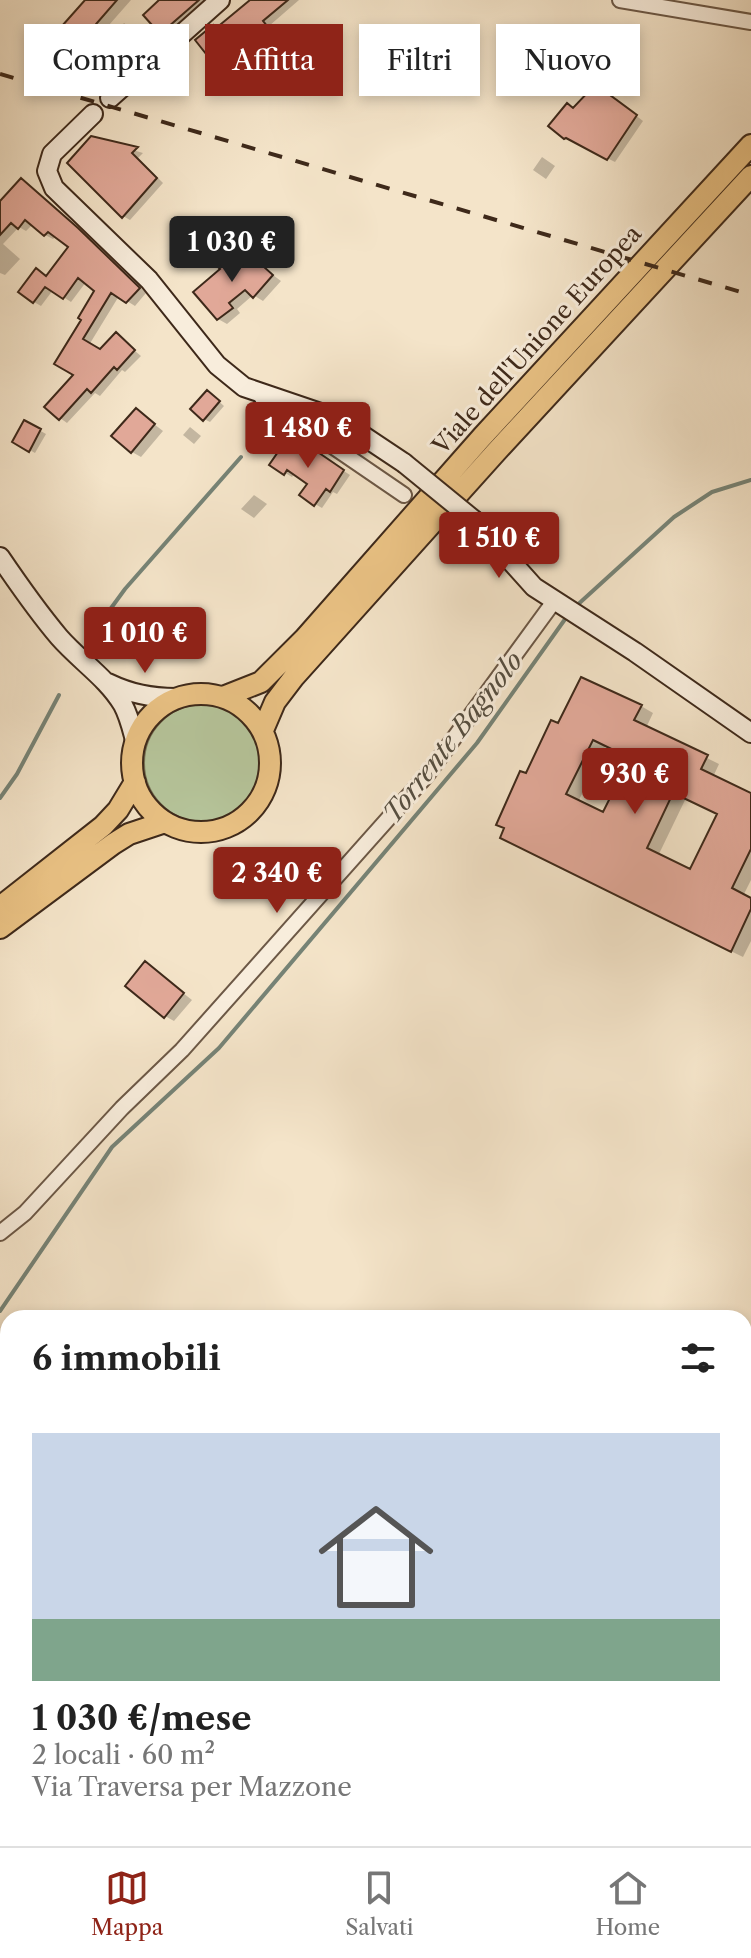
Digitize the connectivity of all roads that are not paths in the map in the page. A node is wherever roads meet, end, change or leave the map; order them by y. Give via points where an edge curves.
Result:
1 (220, 0) edge
2 (620, 0) edge
3 (751, 22) edge
4 (110, 98) dead end
5 (93, 114) dead end
6 (751, 145) edge
7 (751, 176) edge
8 (244, 387) junction
9 (404, 495) dead end
10 (0, 557) edge
11 (558, 602) junction
12 (106, 682) junction
13 (223, 697) junction
14 (176, 698) junction
15 (263, 730) junction
16 (751, 733) edge
17 (135, 740) junction
18 (135, 782) junction
19 (165, 822) junction
20 (0, 907) edge
21 (0, 928) edge
22 (0, 1233) edge

1 - 4 street
2 - 3 street
5 - 8 street via 52,154 47,171 54,188 149,280 217,365
6 - 13 main road, Viale dell'Unione Europea via 305,638 261,682
7 - 15 main road, Viale dell'Unione Europea via 294,677
8 - 9 street
8 - 11 street, bridge via 338,419 404,463 475,521 528,582
10 - 12 street via 36,610
11 - 16 street
11 - 22 street via 427,775 182,1050
12 - 14 street via 133,694
12 - 17 street via 125,708
13 - 14 main road, Viale dell'Unione Europea via 199,693
13 - 15 main road via 242,706
14 - 17 main road via 151,715
15 - 19 main road via 270,749 269,779 249,813 214,831 184,830
17 - 18 main road
18 - 19 main road via 149,809
18 - 20 main road via 103,826
19 - 21 main road via 113,844

